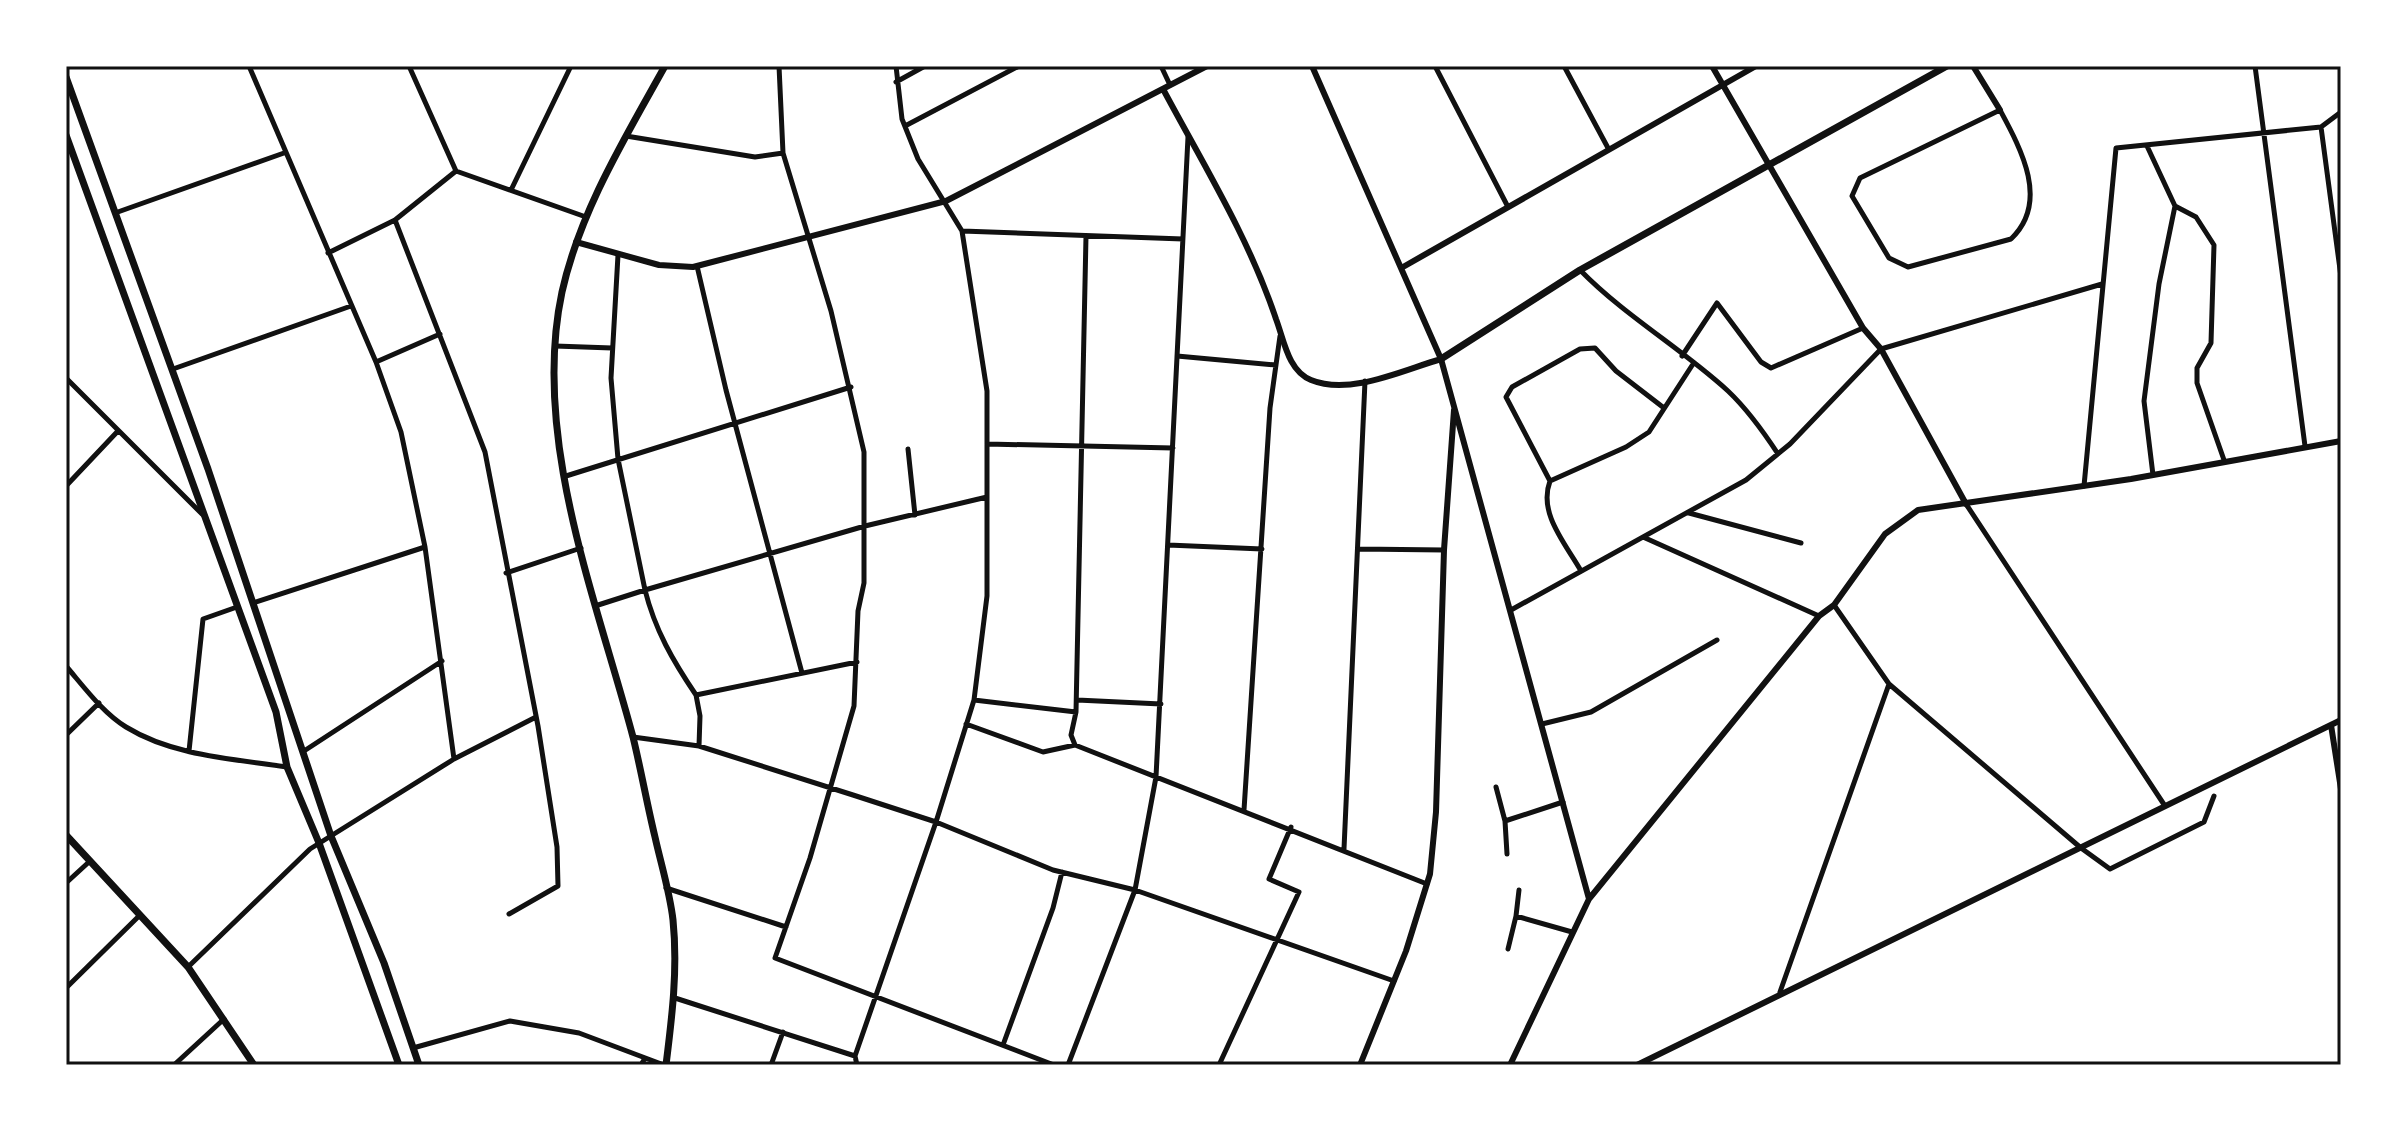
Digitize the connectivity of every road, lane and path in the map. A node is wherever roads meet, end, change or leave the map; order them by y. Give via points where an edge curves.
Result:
1 (249, 66) edge
2 (409, 66) edge
3 (571, 66) edge
4 (665, 66) edge
5 (779, 66) edge
6 (896, 66) edge
7 (925, 66) edge
8 (1019, 66) edge
9 (1161, 66) edge
10 (1207, 66) edge
11 (1312, 66) edge
12 (1435, 66) edge
13 (1564, 66) edge
14 (1712, 66) edge
15 (1756, 66) edge
16 (1947, 66) edge
17 (1973, 66) edge
18 (2255, 66) edge
19 (66, 77) edge
20 (896, 82) junction
21 (1722, 84) junction
22 (1170, 85) junction
23 (1163, 89) junction
24 (2000, 110) junction
25 (2341, 112) edge
26 (905, 126) junction
27 (2321, 127) junction
28 (2262, 133) junction
29 (66, 135) edge
30 (626, 136) junction
31 (1188, 136) junction
32 (2146, 145) junction
33 (1608, 148) junction
34 (284, 153) junction
35 (783, 153) junction
36 (1769, 163) junction
37 (456, 171) junction
38 (512, 188) junction
39 (946, 201) junction
40 (2175, 206) junction
41 (1508, 207) junction
42 (115, 213) junction
43 (586, 217) junction
44 (395, 220) junction
45 (962, 231) junction
46 (809, 235) junction
47 (1086, 236) junction
48 (1183, 239) junction
49 (576, 242) junction
50 (328, 253) junction
51 (618, 255) junction
52 (697, 266) junction
53 (1403, 267) junction
54 (1580, 270) junction
55 (2341, 277) edge
56 (2102, 284) junction
57 (351, 306) junction
58 (1863, 328) junction
59 (1281, 331) junction
60 (440, 334) junction
61 (555, 346) junction
62 (612, 348) junction
63 (1881, 349) junction
64 (1177, 356) junction
65 (1682, 356) junction
66 (1441, 359) junction
67 (376, 362) junction
68 (1693, 364) junction
69 (1276, 365) junction
70 (173, 369) junction
71 (66, 378) edge
72 (1365, 381) junction
73 (851, 387) junction
74 (1455, 406) junction
75 (1664, 408) junction
76 (736, 422) junction
77 (118, 431) junction
78 (2341, 441) edge
79 (987, 444) junction
80 (1082, 446) junction
81 (2305, 446) junction
82 (1173, 448) junction
83 (908, 449) dead end
84 (1778, 454) junction
85 (618, 459) junction
86 (2224, 460) junction
87 (2153, 475) junction
88 (566, 476) junction
89 (1550, 481) junction
90 (66, 486) edge
91 (2084, 486) junction
92 (987, 497) junction
93 (1966, 504) junction
94 (1688, 513) junction
95 (202, 514) junction
96 (915, 515) junction
97 (865, 526) junction
98 (1643, 537) junction
99 (1801, 543) dead end
100 (1168, 545) junction
101 (425, 547) junction
102 (581, 548) junction
103 (1262, 549) junction
104 (1358, 549) junction
105 (1444, 550) junction
106 (772, 553) junction
107 (1581, 571) junction
108 (506, 573) junction
109 (645, 590) junction
110 (253, 603) junction
111 (1834, 605) junction
112 (593, 606) junction
113 (237, 607) junction
114 (1511, 610) junction
115 (1819, 616) junction
116 (1717, 640) dead end
117 (442, 661) junction
118 (857, 662) junction
119 (66, 666) edge
120 (802, 673) junction
121 (1889, 684) junction
122 (696, 695) junction
123 (974, 700) junction
124 (1077, 700) junction
125 (99, 703) junction
126 (1161, 704) junction
127 (1076, 712) junction
128 (536, 717) junction
129 (2341, 720) edge
130 (966, 724) junction
131 (1542, 724) junction
132 (2331, 725) junction
133 (66, 735) edge
134 (633, 737) junction
135 (1075, 745) junction
136 (699, 746) junction
137 (189, 751) junction
138 (304, 751) junction
139 (454, 759) junction
140 (287, 767) junction
141 (1156, 777) junction
142 (828, 787) junction
143 (1496, 787) dead end
144 (2341, 789) edge
145 (2214, 796) dead end
146 (1563, 802) junction
147 (2165, 806) junction
148 (1244, 810) junction
149 (1505, 821) junction
150 (936, 822) junction
151 (1291, 827) junction
152 (66, 835) edge
153 (331, 836) junction
154 (319, 843) junction
155 (2081, 848) junction
156 (1344, 849) junction
157 (1507, 854) dead end
158 (90, 861) junction
159 (1062, 872) junction
160 (66, 883) edge
161 (1427, 884) junction
162 (666, 888) junction
163 (1135, 890) junction
164 (1519, 890) dead end
165 (1589, 899) junction
166 (509, 914) dead end
167 (140, 915) junction
168 (1516, 916) junction
169 (786, 927) junction
170 (1572, 932) junction
171 (1278, 940) junction
172 (1508, 949) dead end
173 (188, 967) junction
174 (1394, 981) junction
175 (66, 988) edge
176 (1780, 992) junction
177 (877, 996) junction
178 (675, 998) junction
179 (225, 1019) junction
180 (783, 1032) junction
181 (1003, 1045) junction
182 (413, 1048) junction
183 (855, 1056) junction
184 (645, 1058) junction
185 (174, 1065) edge
186 (254, 1065) edge
187 (399, 1065) edge
188 (419, 1065) edge
189 (641, 1065) edge
190 (665, 1065) edge
191 (771, 1065) edge
192 (857, 1065) edge
193 (1054, 1065) edge
194 (1068, 1065) edge
195 (1219, 1065) edge
196 (1360, 1065) edge
197 (1510, 1065) edge
198 (1637, 1065) edge

1 - 34 street
2 - 37 street
3 - 38 street
4 - 30 main road
5 - 35 street
6 - 20 street
7 - 20 street
8 - 26 street
9 - 22 street
10 - 22 street
11 - 53 street
12 - 41 street
13 - 33 street
14 - 21 street
15 - 21 street
16 - 36 main road
17 - 24 street
18 - 28 street
19 - 42 main road
20 - 26 street
21 - 33 street
21 - 36 street
22 - 23 street
23 - 31 street
23 - 39 street
24 - 24 street via 1860,178 1852,196 1889,258 1908,267 2011,239 2022,228 2032,191 2029,172
25 - 27 street
26 - 39 street via 918,159
27 - 28 street
27 - 55 street
28 - 32 street
28 - 81 street
29 - 95 main road
30 - 35 street via 755,157
30 - 43 main road
31 - 48 street
31 - 59 street via 1239,233
32 - 40 street
32 - 56 street via 2116,148
33 - 41 street
34 - 42 street
34 - 50 street
35 - 46 street
36 - 54 main road
36 - 58 street
37 - 38 street
37 - 44 street
38 - 43 street
39 - 45 street
39 - 46 street
40 - 86 street via 2196,217 2214,245 2211,343 2197,368 2197,383
40 - 87 street via 2144,401
41 - 53 street
42 - 70 main road
43 - 49 main road
44 - 50 street
44 - 60 street
45 - 47 street
45 - 79 street via 987,391
46 - 52 street
46 - 73 street
47 - 48 street
47 - 80 street
48 - 64 street
49 - 51 street
49 - 61 main road
50 - 57 street
51 - 52 street via 659,265
51 - 62 street
52 - 76 street
53 - 66 street
54 - 65 street
54 - 66 main road
56 - 63 street
56 - 91 street
57 - 67 street
57 - 70 street
58 - 63 street
58 - 65 street via 1771,368 1717,303
59 - 69 street
59 - 72 street via 1293,367 1309,380 1334,386
60 - 67 street
60 - 108 street via 485,452
61 - 62 street
61 - 88 main road
62 - 85 street
63 - 84 street
63 - 93 street
64 - 69 street
64 - 82 street
65 - 68 street
66 - 72 street
66 - 74 street
67 - 101 street via 401,432
68 - 75 street
68 - 84 street via 1752,416
69 - 103 street
70 - 110 main road
71 - 77 street
72 - 104 street
73 - 76 street
73 - 97 street via 864,452
74 - 105 street
74 - 114 street
75 - 89 street via 1649,432 1626,447
75 - 89 street via 1595,348 1580,349 1512,387 1506,397
76 - 85 street
76 - 106 street
77 - 90 street
77 - 95 street
78 - 81 street
79 - 80 street
79 - 92 street
80 - 82 street
80 - 124 street
81 - 86 street
82 - 100 street
83 - 96 street
84 - 94 street via 1746,480
85 - 88 street
85 - 109 street
86 - 87 street
87 - 91 street
88 - 102 main road
89 - 107 street via 1544,495 1546,511
91 - 93 street
92 - 96 street
92 - 123 street via 987,596
93 - 111 street via 1918,510 1885,534
93 - 147 street
94 - 98 street
94 - 99 street
95 - 113 main road
96 - 97 street
97 - 106 street
97 - 118 street
98 - 107 street
98 - 115 street
100 - 103 street
100 - 126 street
101 - 110 street
101 - 117 street
102 - 108 street
102 - 112 main road
103 - 148 street
104 - 105 street
104 - 156 street
105 - 161 street via 1436,812
106 - 109 street
106 - 120 street
107 - 114 street
108 - 128 street
109 - 112 street
109 - 122 street via 653,622
110 - 138 main road
111 - 115 street
111 - 121 street
112 - 134 main road
113 - 137 street via 203,619
113 - 140 main road via 276,712
114 - 131 street
115 - 165 street
116 - 131 street via 1591,712
117 - 138 street
117 - 139 street
118 - 120 street
118 - 142 street via 854,706
119 - 125 street
120 - 122 street
121 - 155 street
121 - 176 street
122 - 136 street
123 - 127 street
123 - 130 street
124 - 126 street
124 - 127 street
125 - 133 street
125 - 137 street via 125,727
126 - 141 street
127 - 135 street via 1071,735
128 - 139 street
128 - 166 street via 557,847 558,886
129 - 132 street
130 - 135 street via 1043,752
130 - 150 street
131 - 146 street
132 - 144 street
132 - 147 street
134 - 136 street
134 - 162 main road
135 - 141 street
136 - 142 street
137 - 140 street
138 - 153 main road
139 - 153 street
140 - 154 main road
141 - 148 street
141 - 163 street
142 - 150 street
142 - 169 street
143 - 149 street
145 - 155 street via 2204,822 2110,869
146 - 149 street
146 - 165 street
147 - 155 street
148 - 151 street
149 - 157 street
150 - 159 street
150 - 177 street
151 - 156 street
151 - 171 street via 1269,879 1299,892
152 - 158 main road
153 - 154 street
153 - 182 main road
154 - 173 street
154 - 187 main road
155 - 176 street
156 - 161 street
158 - 160 street
158 - 167 main road
159 - 163 street
159 - 181 street
161 - 174 street
162 - 169 street
162 - 178 main road via 673,919
163 - 171 street
163 - 194 street
164 - 168 street
165 - 170 street
167 - 173 main road
167 - 175 street
168 - 170 street
168 - 172 street
169 - 177 street via 775,958
170 - 197 street
171 - 174 street
171 - 195 street
173 - 179 main road
174 - 196 street
176 - 198 street
177 - 181 street
177 - 183 street
178 - 180 street
178 - 190 main road
179 - 185 street
179 - 186 main road
180 - 183 street
180 - 191 street
181 - 193 street
182 - 184 street via 510,1021 579,1033
182 - 188 main road
183 - 192 street
184 - 189 street
184 - 190 street

